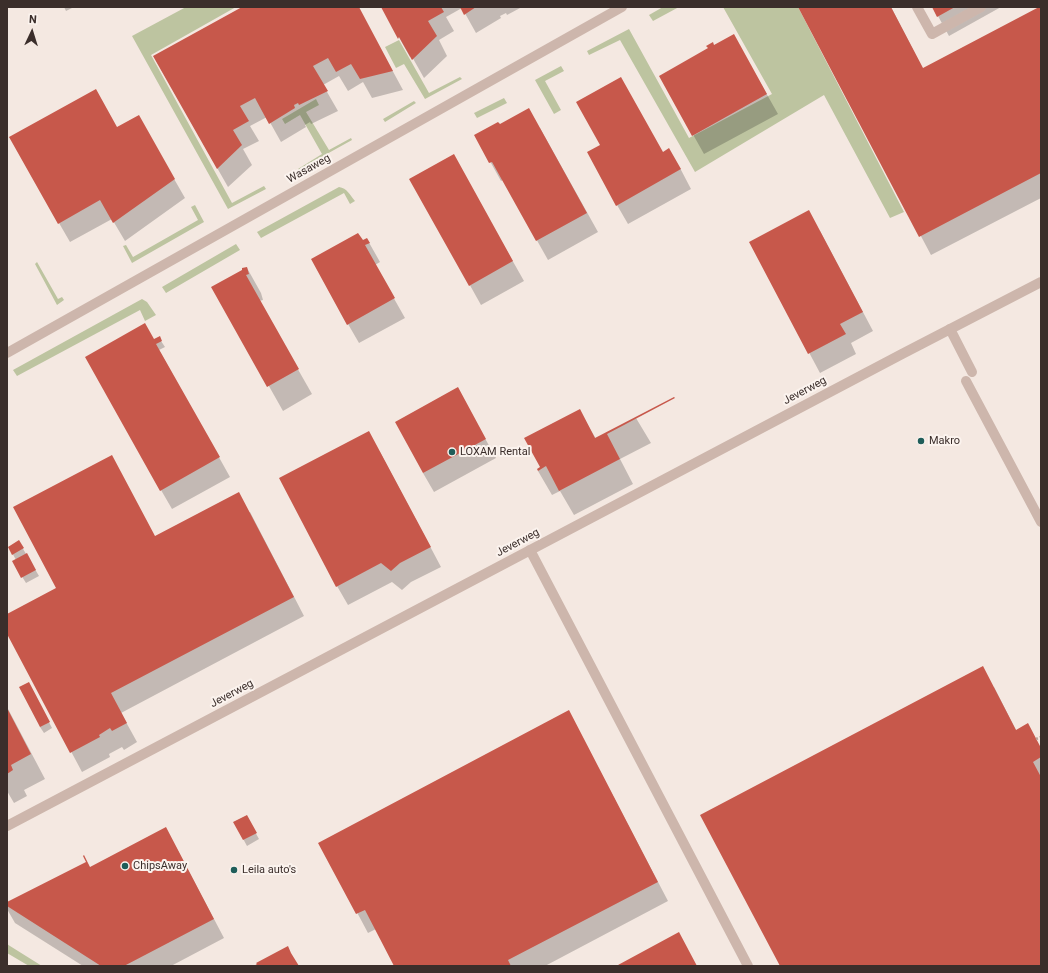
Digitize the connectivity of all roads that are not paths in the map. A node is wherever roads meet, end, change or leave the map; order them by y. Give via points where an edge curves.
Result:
1 (622, 7) edge
2 (917, 7) edge
3 (981, 7) edge
4 (1041, 282) edge
5 (950, 329) junction
6 (7, 353) edge
7 (1041, 522) edge
8 (530, 550) junction
9 (7, 826) edge
10 (748, 966) edge

1 - 6 street, Wasaweg
2 - 3 street via 932,34
4 - 5 street, Jeverweg
5 - 7 street via 969,376
5 - 8 street, Jeverweg
8 - 9 street, Jeverweg
8 - 10 street

